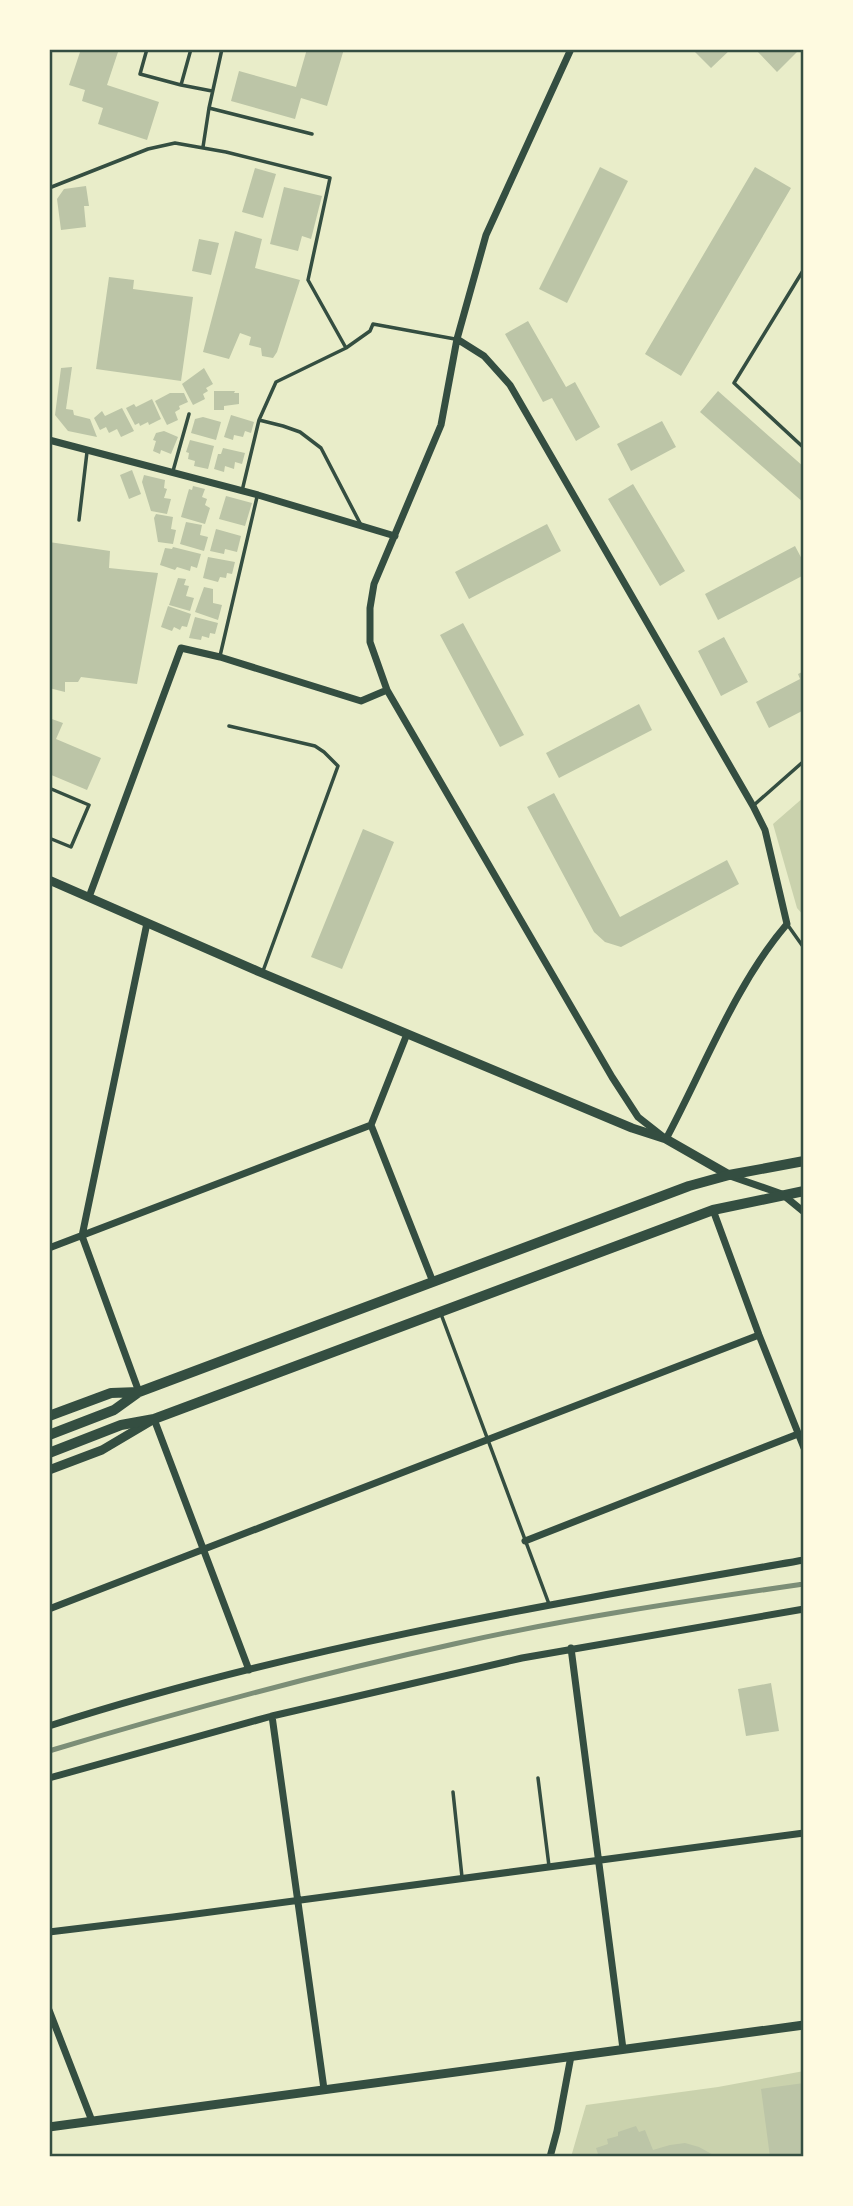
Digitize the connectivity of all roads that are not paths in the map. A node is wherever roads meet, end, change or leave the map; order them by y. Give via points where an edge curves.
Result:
1 (147, 49) edge
2 (191, 49) edge
3 (222, 49) edge
4 (571, 49) edge
5 (181, 85) junction
6 (212, 91) junction
7 (209, 107) junction
8 (312, 134) dead end
9 (203, 148) junction
10 (49, 188) edge
11 (804, 269) edge
12 (457, 340) junction
13 (346, 348) junction
14 (189, 414) dead end
15 (259, 420) junction
16 (49, 440) edge
17 (804, 448) edge
18 (88, 450) junction
19 (173, 473) junction
20 (242, 491) junction
21 (258, 495) junction
22 (79, 520) dead end
23 (362, 527) junction
24 (395, 536) junction
25 (220, 657) junction
26 (387, 690) junction
27 (229, 726) dead end
28 (804, 761) edge
29 (49, 788) edge
30 (753, 806) junction
31 (49, 838) edge
32 (49, 880) edge
33 (89, 897) junction
34 (148, 923) junction
35 (787, 924) junction
36 (804, 948) edge
37 (262, 972) junction
38 (407, 1034) junction
39 (372, 1125) junction
40 (666, 1139) junction
41 (804, 1161) edge
42 (729, 1175) junction
43 (804, 1191) edge
44 (782, 1195) junction
45 (713, 1210) junction
46 (804, 1212) edge
47 (82, 1237) junction
48 (49, 1248) edge
49 (433, 1282) junction
50 (440, 1312) junction
51 (759, 1335) junction
52 (139, 1392) junction
53 (49, 1416) edge
54 (154, 1419) junction
55 (798, 1434) junction
56 (49, 1435) edge
57 (488, 1441) junction
58 (804, 1448) edge
59 (49, 1453) edge
60 (49, 1470) edge
61 (525, 1541) junction
62 (204, 1549) junction
63 (804, 1560) edge
64 (548, 1604) junction
65 (49, 1609) edge
66 (804, 1609) edge
67 (571, 1648) junction
68 (249, 1670) junction
69 (272, 1716) junction
70 (49, 1726) edge
71 (49, 1778) edge
72 (538, 1778) dead end
73 (453, 1792) dead end
74 (804, 1833) edge
75 (599, 1860) junction
76 (549, 1867) junction
77 (462, 1878) junction
78 (297, 1901) junction
79 (49, 1932) edge
80 (49, 2010) edge
81 (804, 2025) edge
82 (623, 2049) junction
83 (571, 2056) junction
84 (324, 2089) junction
85 (92, 2121) junction
86 (49, 2127) edge
87 (550, 2157) edge

1 - 5 lane via 140,74
2 - 5 lane
3 - 6 lane
4 - 12 street via 486,235
5 - 6 lane
6 - 7 lane
7 - 8 lane
7 - 9 lane
9 - 10 lane via 175,143 148,149
9 - 13 lane via 330,178 308,280
11 - 17 lane via 734,383
12 - 13 lane via 373,324
12 - 24 street via 441,425
12 - 30 street via 484,356 510,385
13 - 15 lane via 276,382
14 - 19 lane
15 - 20 lane
15 - 23 lane via 300,432 325,452
16 - 18 street
18 - 19 street
18 - 22 lane
19 - 20 street
20 - 21 street
21 - 23 street
21 - 25 lane
23 - 24 street
24 - 26 street via 374,584 370,608 370,642
25 - 26 street via 360,701
25 - 33 street via 181,648
26 - 40 street via 612,1077 639,1117
27 - 37 lane via 315,746 338,766
28 - 30 lane
29 - 31 lane via 89,805 71,847
30 - 35 street via 765,830
32 - 33 street
33 - 34 street
34 - 37 street
34 - 47 street
35 - 36 lane
35 - 40 street via 737,999
37 - 38 street
38 - 39 street
38 - 40 street
39 - 47 street
39 - 49 street
40 - 42 street
41 - 42 main road
42 - 44 street
42 - 49 main road
43 - 44 main road
44 - 45 main road
44 - 46 street
45 - 50 main road
45 - 51 street
47 - 48 street
47 - 52 street
49 - 52 main road
50 - 54 main road
50 - 57 lane
51 - 55 street
51 - 57 street
52 - 53 main road via 111,1393
52 - 56 main road via 114,1410
54 - 59 main road via 121,1425
54 - 60 street via 102,1450
54 - 62 street
55 - 58 street
55 - 61 street
57 - 61 lane
57 - 62 street
61 - 64 lane
62 - 65 street
62 - 68 street
63 - 64 street
64 - 68 street
66 - 67 street
67 - 69 street
67 - 75 street
68 - 70 street
69 - 71 street
69 - 78 street
72 - 76 lane
73 - 77 lane
74 - 75 street
75 - 76 street
75 - 82 street
76 - 77 street
77 - 78 street
78 - 79 street
78 - 84 street
80 - 85 street
81 - 82 street
82 - 83 street
83 - 84 street
83 - 87 street
84 - 85 street
85 - 86 street

